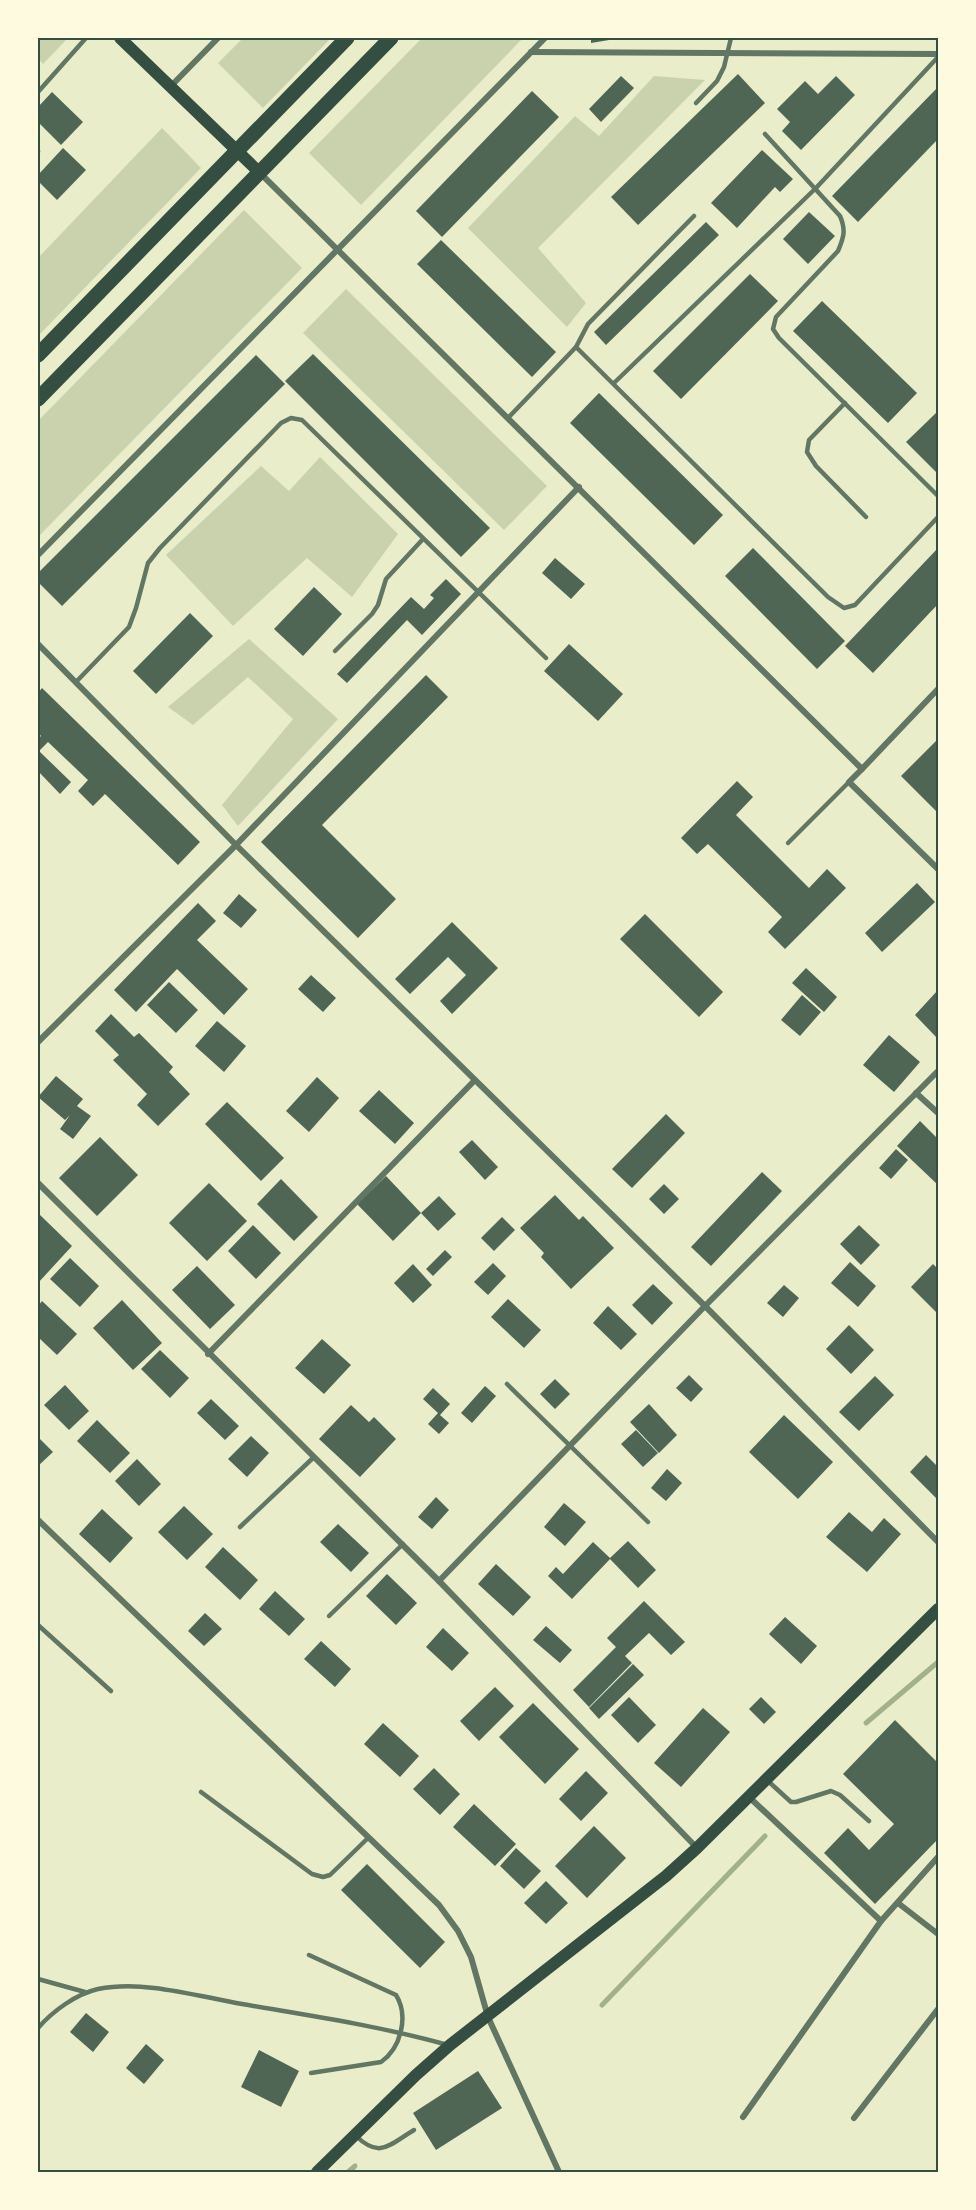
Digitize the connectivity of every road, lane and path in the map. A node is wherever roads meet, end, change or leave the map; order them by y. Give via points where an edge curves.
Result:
1 (86, 38) edge
2 (120, 38) edge
3 (218, 38) edge
4 (347, 38) edge
5 (391, 38) edge
6 (545, 38) edge
7 (731, 38) edge
8 (531, 52) junction
9 (727, 52) junction
10 (939, 56) edge
11 (171, 86) junction
12 (38, 92) edge
13 (696, 104) dead end
14 (765, 134) dead end
15 (237, 151) junction
16 (260, 173) junction
17 (816, 188) junction
18 (694, 216) dead end
19 (338, 251) junction
20 (576, 347) junction
21 (38, 355) edge
22 (614, 383) junction
23 (38, 399) edge
24 (845, 403) junction
25 (508, 418) junction
26 (579, 487) junction
27 (939, 496) edge
28 (866, 517) dead end
29 (939, 517) edge
30 (423, 539) junction
31 (38, 555) edge
32 (477, 593) junction
33 (38, 644) edge
34 (335, 651) dead end
35 (546, 658) dead end
36 (76, 682) junction
37 (939, 689) edge
38 (862, 768) junction
39 (849, 782) junction
40 (788, 843) dead end
41 (236, 845) junction
42 (939, 869) edge
43 (38, 1042) edge
44 (939, 1071) edge
45 (474, 1080) junction
46 (916, 1093) junction
47 (939, 1113) edge
48 (38, 1183) edge
49 (705, 1306) junction
50 (208, 1354) junction
51 (507, 1384) dead end
52 (570, 1445) junction
53 (314, 1457) junction
54 (38, 1520) edge
55 (648, 1522) dead end
56 (240, 1527) dead end
57 (939, 1542) edge
58 (403, 1544) junction
59 (439, 1581) junction
60 (939, 1609) edge
61 (329, 1616) dead end
62 (38, 1624) edge
63 (111, 1691) dead end
64 (766, 1779) junction
65 (201, 1792) dead end
66 (749, 1796) junction
67 (869, 1821) dead end
68 (368, 1838) junction
69 (697, 1848) junction
70 (939, 1857) edge
71 (898, 1903) junction
72 (881, 1922) junction
73 (939, 1934) edge
74 (309, 1955) dead end
75 (38, 1979) edge
76 (85, 1992) junction
77 (939, 2009) edge
78 (488, 2017) junction
79 (38, 2028) edge
80 (402, 2032) junction
81 (450, 2045) junction
82 (311, 2073) dead end
83 (743, 2117) dead end
84 (854, 2118) dead end
85 (414, 2130) dead end
86 (354, 2134) junction
87 (317, 2172) edge
88 (559, 2172) edge

1 - 12 lane
2 - 11 main road
3 - 11 street
4 - 15 main road
5 - 16 main road
6 - 8 street
7 - 9 lane
8 - 9 street
8 - 19 street
9 - 10 street
9 - 13 lane via 717,81
10 - 17 lane
11 - 15 main road
14 - 17 lane
15 - 16 main road
15 - 21 main road
16 - 19 street
16 - 23 main road
17 - 22 lane
17 - 24 lane via 840,216 844,239 838,251 776,317 773,328
18 - 20 lane via 588,324
19 - 25 street
19 - 31 street
20 - 22 lane
20 - 25 lane
22 - 29 lane via 828,597 844,608 855,605
24 - 27 lane
24 - 28 lane via 809,440 807,452
25 - 26 street
26 - 32 street
26 - 38 street
30 - 32 lane
30 - 34 lane via 387,579 372,614
30 - 36 lane via 302,420 291,418 281,423 160,548 148,563 129,627
32 - 35 lane
32 - 41 street
33 - 36 street
36 - 41 street
37 - 38 street
38 - 39 street
39 - 40 lane
39 - 42 street
41 - 43 street
41 - 45 street
44 - 46 street
45 - 49 street
45 - 50 street
46 - 47 street
46 - 49 street
48 - 50 street
49 - 52 street
49 - 57 street
50 - 53 street
51 - 52 lane
52 - 55 lane
52 - 59 street
53 - 56 lane
53 - 58 street
54 - 68 street
58 - 59 street
58 - 61 lane
59 - 69 street
60 - 64 main road
62 - 63 lane
64 - 66 main road
64 - 67 lane via 791,1802 831,1791
65 - 68 lane via 312,1874 330,1875
66 - 69 main road
66 - 72 street
68 - 78 street via 439,1905 458,1931 471,1957
69 - 78 main road
70 - 71 street
71 - 72 street
71 - 73 street
72 - 83 street
74 - 80 lane via 396,1995
75 - 76 lane
76 - 79 lane
76 - 80 lane via 150,1987
77 - 84 street
78 - 81 main road
78 - 88 street
80 - 81 lane
80 - 82 lane via 390,2056 381,2062
81 - 86 main road
85 - 86 lane via 373,2149
86 - 87 main road

